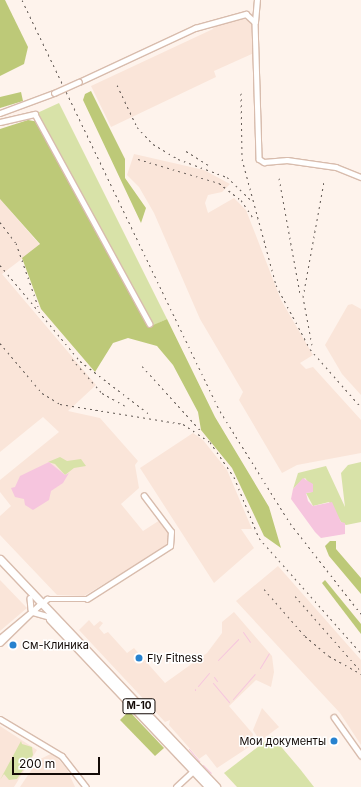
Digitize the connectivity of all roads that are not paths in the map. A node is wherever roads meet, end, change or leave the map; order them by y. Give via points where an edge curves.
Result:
1 (257, 0) edge
2 (255, 22) junction
3 (0, 113) edge
4 (0, 122) edge
5 (361, 177) edge
6 (150, 324) dead end
7 (144, 496) dead end
8 (0, 559) edge
9 (0, 566) edge
10 (36, 607) junction
11 (0, 638) edge
12 (0, 643) edge
13 (334, 717) dead end
14 (0, 719) edge
15 (361, 755) edge
16 (195, 768) junction
17 (86, 787) edge
18 (176, 787) edge
19 (209, 787) edge
20 (216, 787) edge

1 - 2 street
2 - 3 street, bridge via 241,14 195,28 54,93
2 - 5 street via 259,159 264,162 288,160 336,167
4 - 6 street via 35,114
7 - 10 street via 171,532 171,544 88,599 47,599
8 - 10 highway, М-10
9 - 10 highway, М-10
10 - 11 street
10 - 12 street
10 - 16 highway, М-10
10 - 16 highway, М-10
13 - 15 street
14 - 17 street via 62,756
16 - 18 street
16 - 19 highway, М-10
16 - 20 highway, М-10

